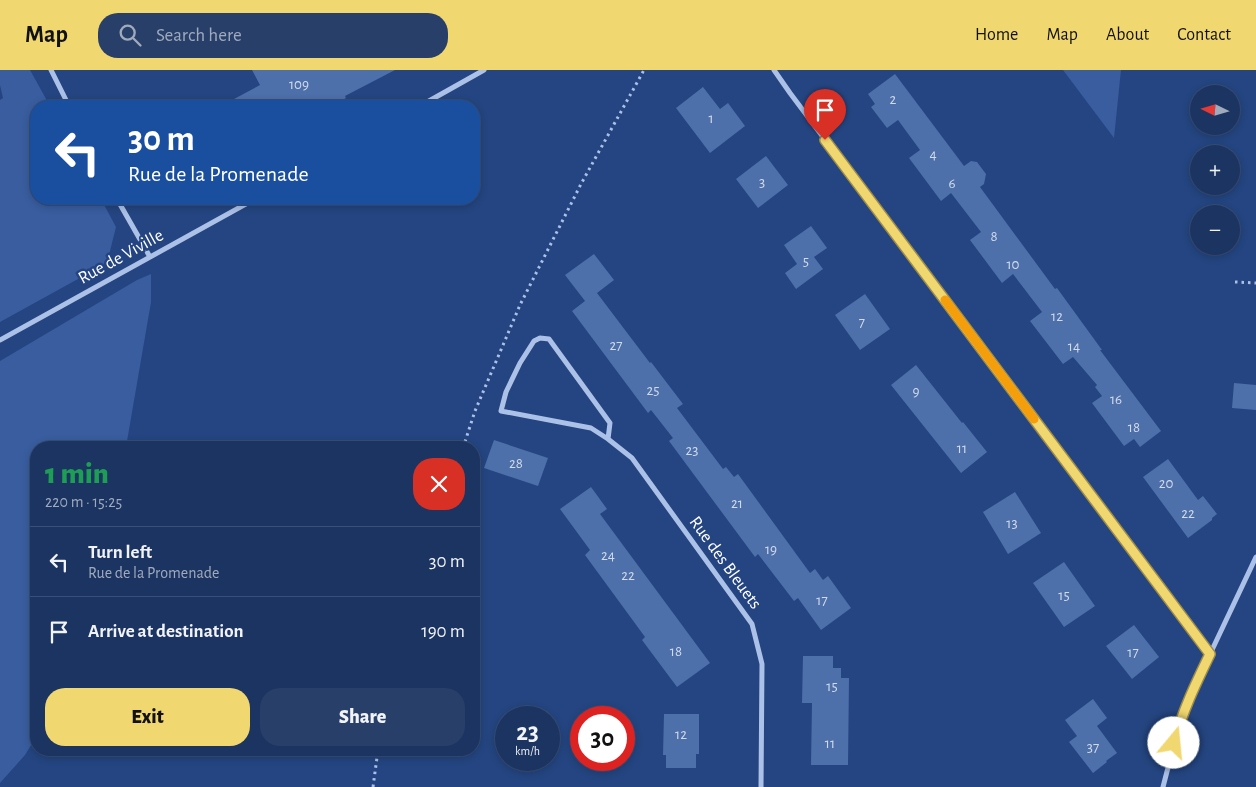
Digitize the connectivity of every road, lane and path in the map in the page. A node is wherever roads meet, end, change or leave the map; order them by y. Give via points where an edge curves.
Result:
1 (51, 70) edge
2 (484, 70) edge
3 (644, 70) edge
4 (774, 70) edge
5 (66, 100) edge
6 (431, 100) edge
7 (120, 205) edge
8 (244, 205) edge
9 (150, 257) junction
10 (1235, 282) dead end
11 (1256, 283) edge
12 (0, 340) edge
13 (608, 439) junction
14 (464, 441) edge
15 (1256, 557) edge
16 (1210, 654) junction
17 (377, 756) edge
18 (373, 787) edge
19 (762, 787) edge
20 (1164, 787) edge

1 - 5 street
2 - 6 street
3 - 14 path via 581,184 520,305
4 - 16 street
7 - 9 street
8 - 9 street, Rue de Viville
9 - 12 street, Rue de Viville
10 - 11 path
13 - 13 street, Rue des Bleuets via 591,428 501,411 506,392 534,341 548,339 610,423
13 - 19 street, Rue des Bleuets via 632,458 752,624 762,664
15 - 16 street
16 - 20 street via 1178,728
17 - 18 path

